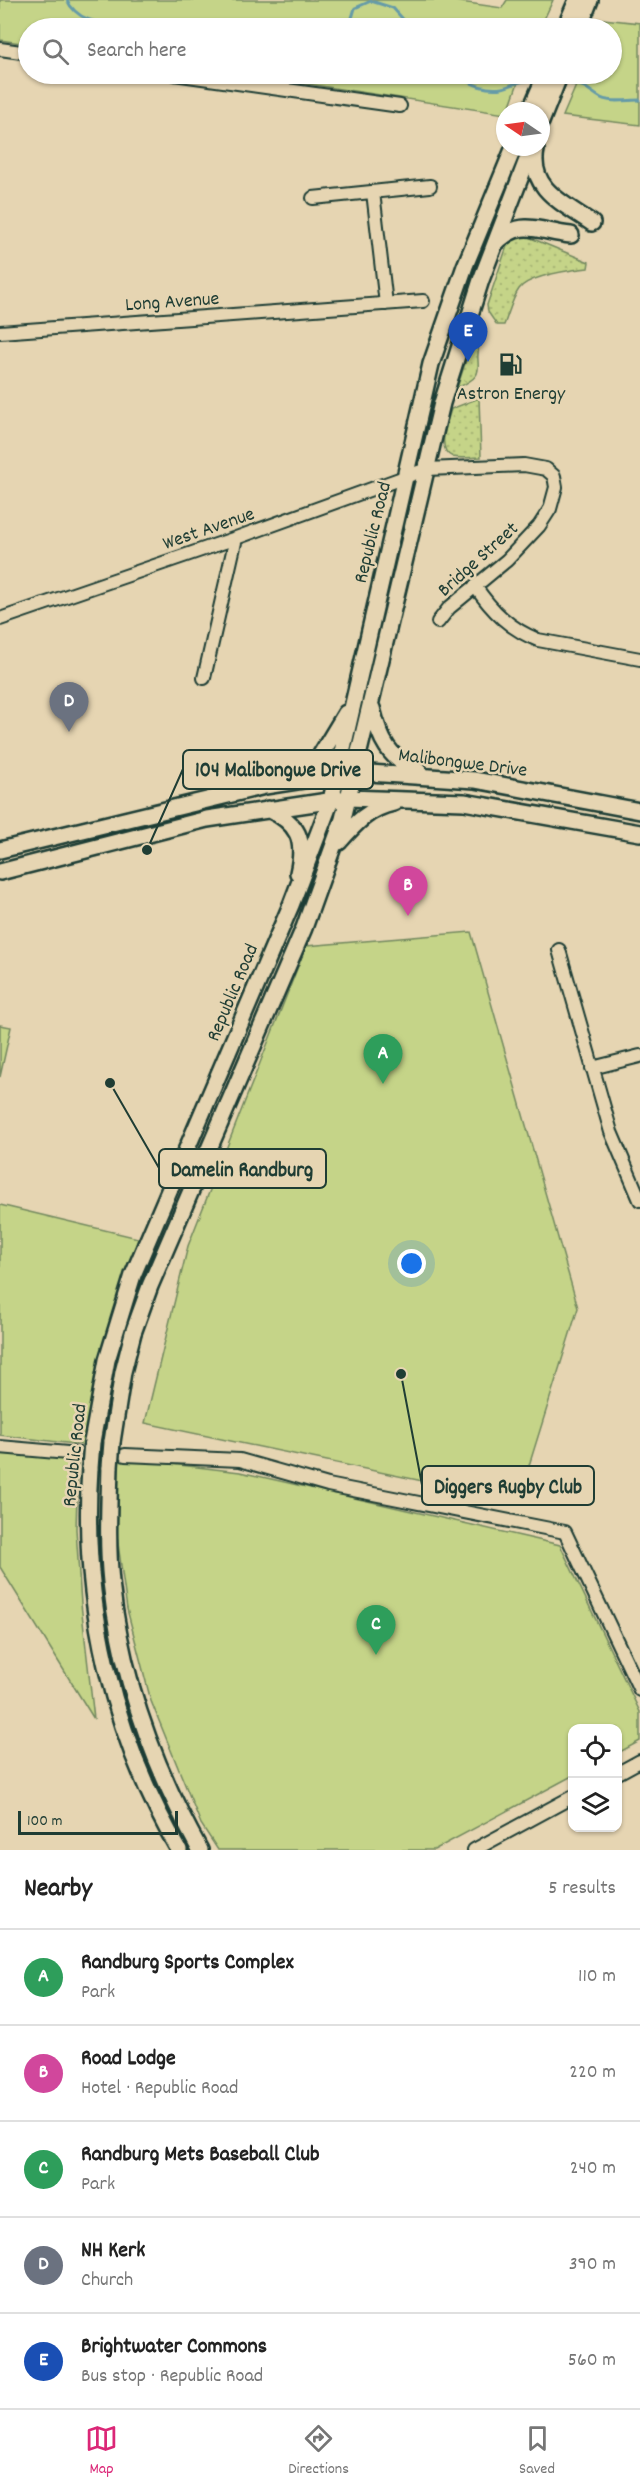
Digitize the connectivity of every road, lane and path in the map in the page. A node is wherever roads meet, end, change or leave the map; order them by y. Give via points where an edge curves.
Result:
1 (577, 0) edge
2 (590, 0) edge
3 (569, 18) edge
4 (583, 18) edge
5 (0, 49) edge
6 (18, 52) edge
7 (245, 84) edge
8 (544, 84) edge
9 (555, 84) edge
10 (542, 102) edge
11 (547, 102) edge
12 (400, 106) dead end
13 (510, 156) edge
14 (529, 156) edge
15 (535, 156) edge
16 (430, 186) dead end
17 (374, 192) junction
18 (313, 198) dead end
19 (592, 223) dead end
20 (571, 235) dead end
21 (494, 245) junction
22 (423, 301) dead end
23 (386, 304) junction
24 (0, 332) edge
25 (427, 470) junction
26 (405, 479) junction
27 (236, 538) junction
28 (475, 586) junction
29 (0, 619) edge
30 (438, 622) dead end
31 (640, 659) edge
32 (204, 678) dead end
33 (353, 701) junction
34 (371, 704) junction
35 (354, 772) junction
36 (336, 775) junction
37 (431, 775) junction
38 (265, 786) junction
39 (348, 798) junction
40 (330, 800) junction
41 (414, 800) junction
42 (268, 808) junction
43 (640, 812) edge
44 (640, 833) edge
45 (335, 847) junction
46 (0, 850) edge
47 (0, 872) edge
48 (291, 905) junction
49 (559, 950) dead end
50 (640, 1056) edge
51 (592, 1068) junction
52 (640, 1200) edge
53 (0, 1447) edge
54 (79, 1454) dead end
55 (125, 1455) dead end
56 (640, 1690) edge
57 (640, 1761) edge
58 (622, 1771) edge
59 (568, 1800) edge
60 (179, 1850) edge
61 (200, 1850) edge
62 (474, 1850) edge

1 - 3 main road
2 - 4 main road
5 - 6 street
7 - 12 street
8 - 10 main road
9 - 11 main road
13 - 26 main road, Republic Road via 446,318 421,403
14 - 21 main road, Republic Road
15 - 19 main road via 536,173 542,185
16 - 17 street
17 - 18 street
17 - 23 street
20 - 21 main road via 524,227 510,231
21 - 25 main road, Republic Road via 455,357
22 - 23 street, Long Avenue
23 - 24 street, Long Avenue
25 - 26 street, West Avenue
25 - 28 street, Bridge Street via 536,466 554,476 555,496 539,526
25 - 34 main road, Republic Road
26 - 27 street, West Avenue
26 - 33 main road, Republic Road
27 - 29 street, West Avenue
27 - 32 street
28 - 30 street, Bridge Street
28 - 31 street via 501,619 524,634
33 - 36 main road, Republic Road
33 - 38 main road via 317,761
34 - 35 main road, Republic Road
34 - 37 main road via 379,734 392,755
35 - 36 main road, Malibongwe Drive
35 - 37 main road, Malibongwe Drive
35 - 39 main road, Republic Road
36 - 38 main road, Malibongwe Drive
36 - 40 main road, Republic Road
37 - 43 main road, Malibongwe Drive via 511,785
38 - 46 main road, Malibongwe Drive
39 - 40 main road, Malibongwe Drive
39 - 41 main road, Malibongwe Drive
39 - 45 main road, Republic Road
40 - 42 main road, Malibongwe Drive
40 - 48 main road, Republic Road
41 - 44 main road, Malibongwe Drive via 494,807
41 - 45 main road via 375,809 359,819
42 - 47 main road, Malibongwe Drive via 207,819
42 - 48 main road via 288,820 298,833 300,865
45 - 61 main road, Republic Road, bridge via 150,1286 123,1372 112,1442 111,1582 119,1632 157,1763
48 - 60 main road, Republic Road, bridge via 134,1275 107,1360 92,1442 88,1531 104,1659 115,1703 147,1789
49 - 51 street
50 - 51 street
51 - 52 street via 611,1132
53 - 54 street
55 - 56 street via 240,1460 328,1485 565,1532
57 - 58 street
59 - 62 street

